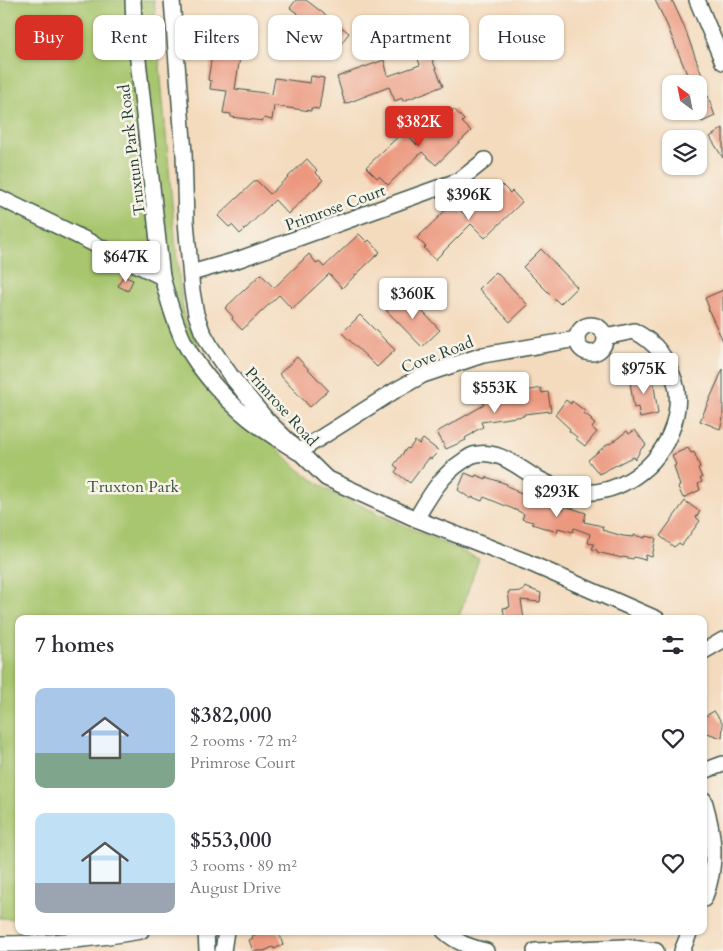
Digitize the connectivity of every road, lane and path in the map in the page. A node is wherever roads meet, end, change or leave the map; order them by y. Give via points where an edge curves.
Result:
1 (133, 0) edge
2 (172, 0) edge
3 (697, 0) edge
4 (723, 62) edge
5 (485, 160) dead end
6 (0, 198) edge
7 (190, 273) junction
8 (162, 277) junction
9 (298, 452) junction
10 (416, 519) junction
11 (648, 615) edge
12 (723, 764) edge
13 (707, 770) edge
14 (707, 811) edge
15 (707, 892) edge
16 (131, 935) edge
17 (206, 935) edge
18 (225, 935) edge
19 (449, 935) edge
20 (688, 935) edge
21 (0, 944) edge
22 (107, 944) edge
23 (207, 951) edge
24 (223, 951) edge
25 (486, 951) edge
26 (535, 951) edge
27 (656, 951) edge
28 (682, 951) edge

1 - 8 street, Truxtun Park Road
2 - 7 street, Primrose Road
3 - 4 street
5 - 7 street, Primrose Court via 460,180 246,257
6 - 8 street
7 - 9 street, Primrose Road via 196,314 211,347 266,419
8 - 9 street, Truxtun Park Road via 178,329 202,368 227,398 259,426
9 - 10 street, Primrose Road via 326,478
9 - 10 street, Cove Road via 424,375 483,355 577,339 580,330 587,325 601,328 605,337 634,331 655,344 672,374 678,398 676,415 664,446 637,476 601,492 573,492 555,487 511,461 492,454 473,455 454,467 436,486
10 - 11 street, Primrose Road via 527,562
12 - 13 street
14 - 15 street via 714,851
16 - 22 street
17 - 23 street
18 - 24 street
19 - 25 street via 468,947
20 - 28 street
21 - 22 street
26 - 27 street via 624,947

